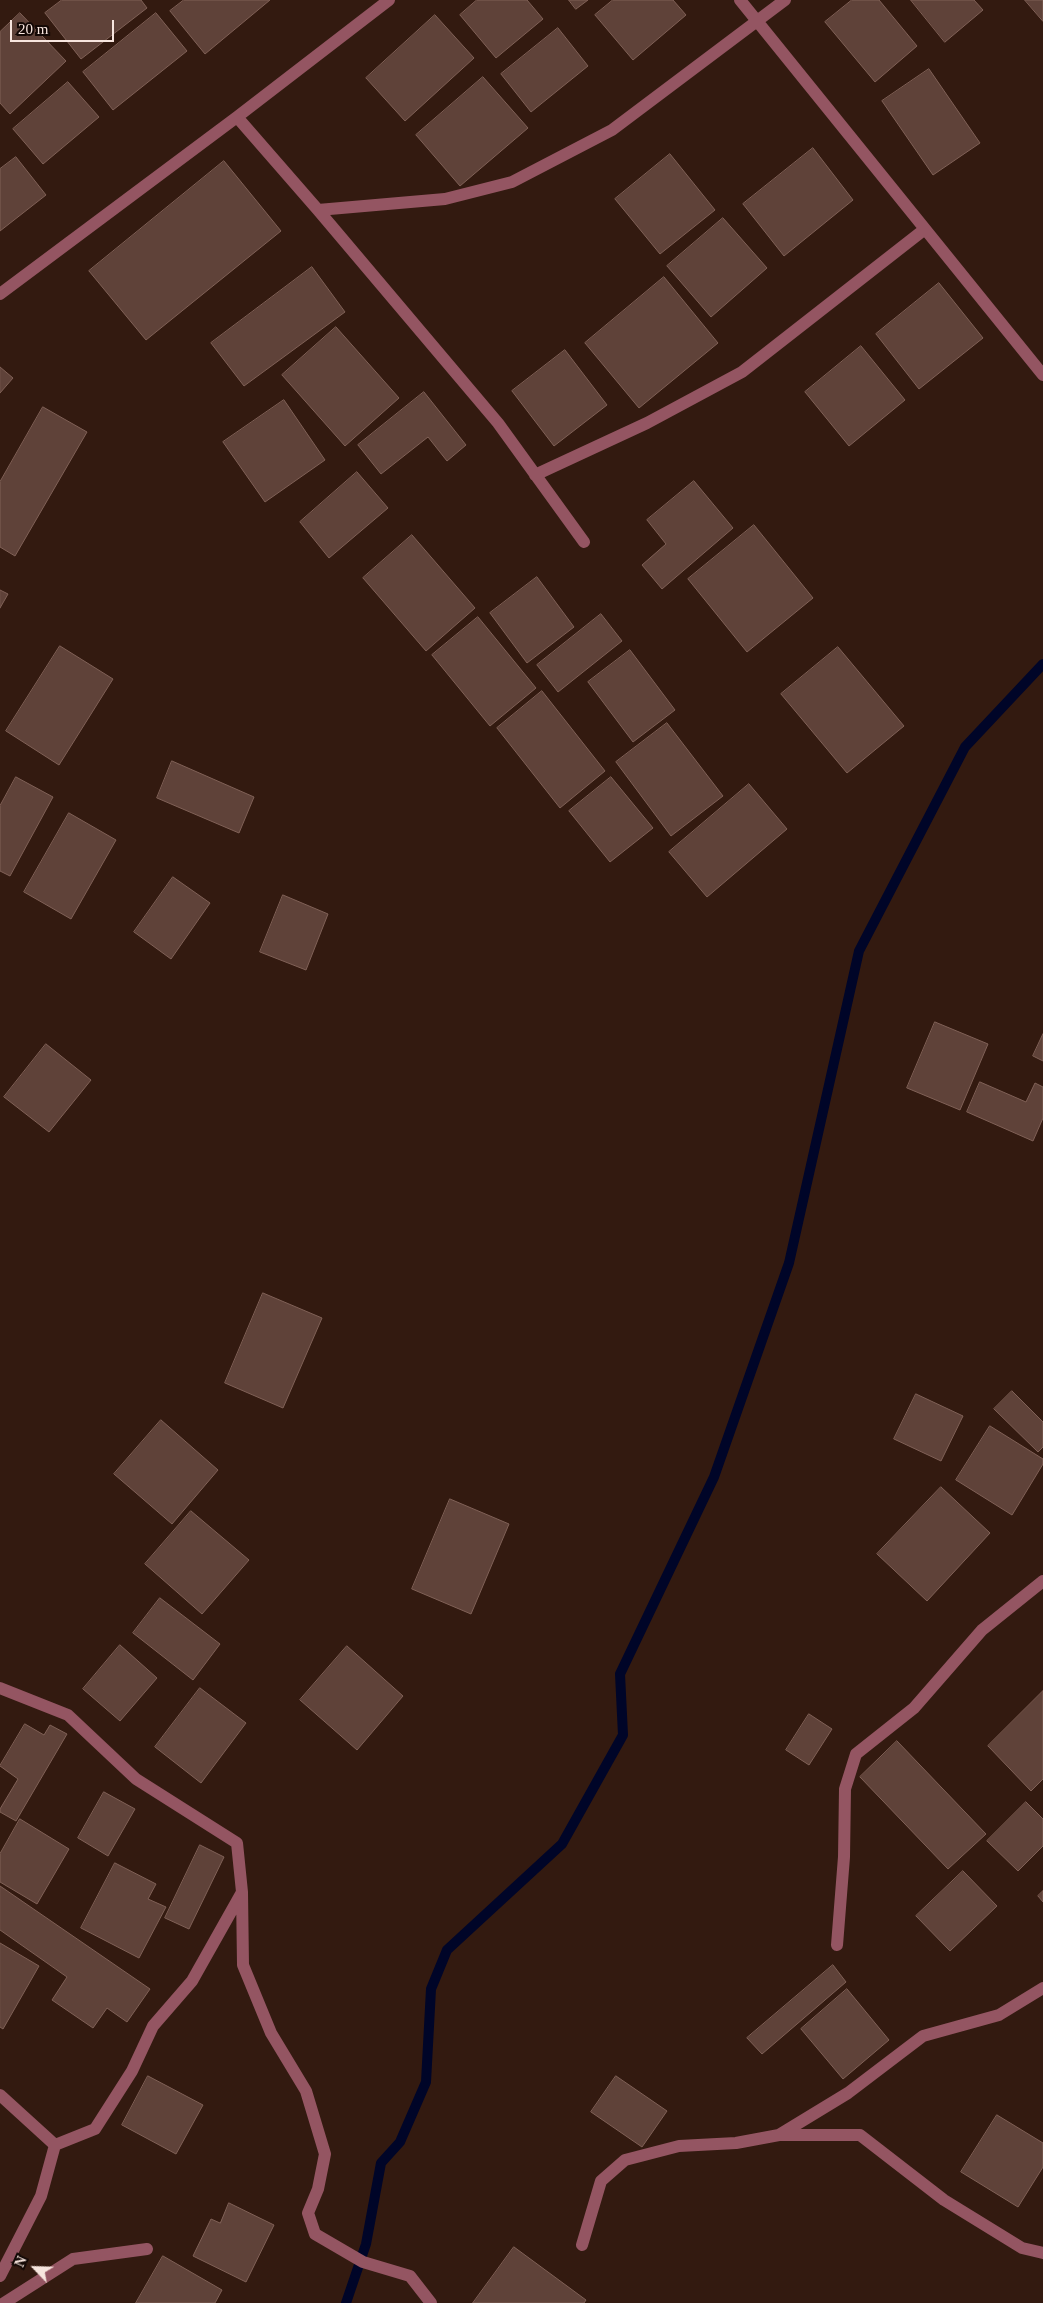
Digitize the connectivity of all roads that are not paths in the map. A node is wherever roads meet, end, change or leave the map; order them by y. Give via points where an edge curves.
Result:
1 (389, 0) edge
2 (740, 0) edge
3 (785, 0) edge
4 (757, 22) junction
5 (237, 117) junction
6 (318, 210) junction
7 (925, 229) junction
8 (0, 294) edge
9 (1043, 375) edge
10 (535, 475) junction
11 (584, 542) dead end
12 (1043, 1581) edge
13 (0, 1688) edge
14 (242, 1892) junction
15 (837, 1945) dead end
16 (1043, 1988) edge
17 (0, 2095) edge
18 (779, 2135) junction
19 (56, 2145) junction
20 (582, 2245) dead end
21 (147, 2249) dead end
22 (1043, 2253) edge
23 (0, 2276) edge
24 (4, 2303) edge
25 (431, 2303) edge

1 - 5 street
2 - 4 street
3 - 4 street
4 - 6 street via 612,130 512,182 444,199
4 - 7 street
5 - 6 street
5 - 8 street
6 - 10 street via 498,424
7 - 9 street
7 - 10 street via 742,372 647,423
10 - 11 street
12 - 15 street via 982,1630 914,1708 856,1754 845,1789
13 - 14 street via 68,1715 136,1779 237,1843
14 - 19 street via 192,1981 153,2026 132,2071 95,2129
14 - 25 street via 243,1965 271,2034 306,2091 324,2154 318,2189 308,2213 315,2234 363,2262 410,2276
16 - 18 street via 999,2015 923,2036 848,2093
17 - 19 street
18 - 20 street via 736,2143 679,2146 624,2160 601,2181
18 - 22 street via 860,2135 944,2200 1022,2248
19 - 23 street via 42,2196
21 - 24 street via 73,2259

